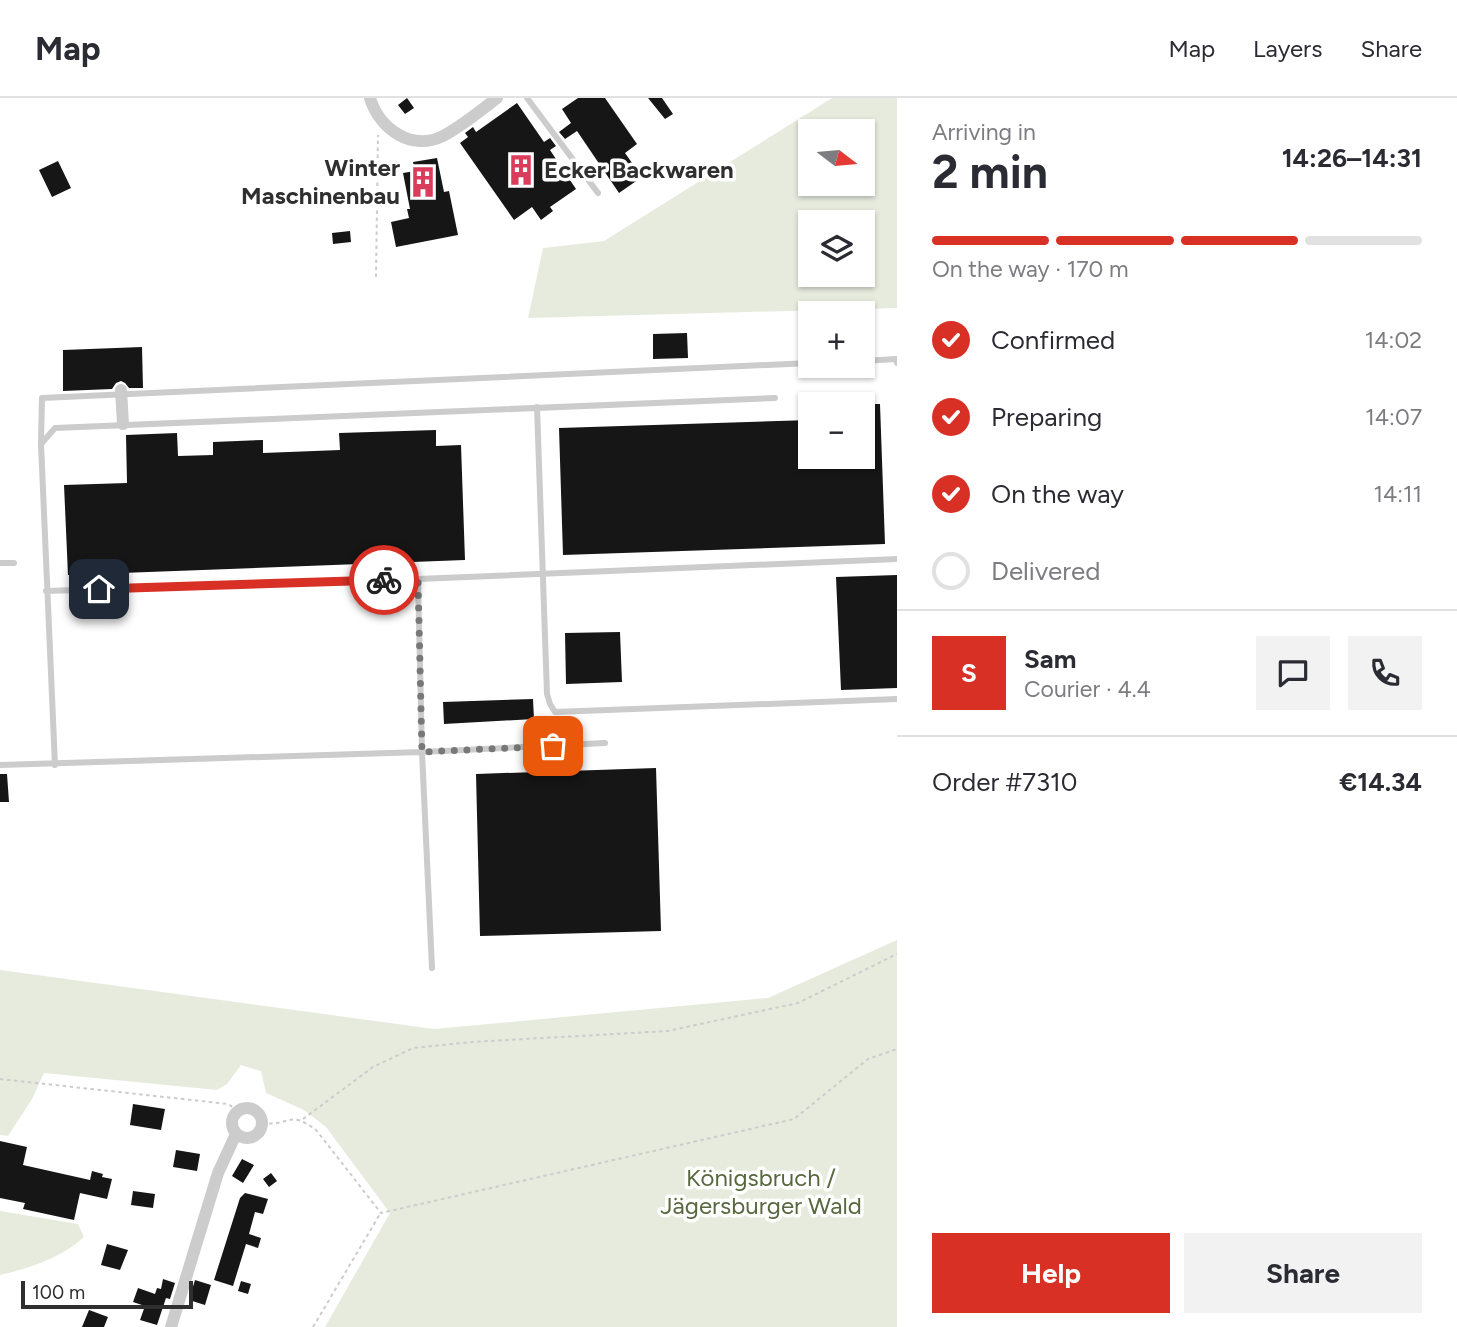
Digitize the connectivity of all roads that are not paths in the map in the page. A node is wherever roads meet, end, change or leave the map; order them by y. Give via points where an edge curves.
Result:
1 (369, 98) edge
2 (497, 98) edge
3 (527, 98) edge
4 (598, 193) dead end
5 (875, 360) edge
6 (897, 363) edge
7 (798, 364) edge
8 (121, 392) junction
9 (775, 398) dead end
10 (537, 407) junction
11 (123, 424) junction
12 (41, 443) junction
13 (897, 559) edge
14 (0, 563) edge
15 (14, 563) dead end
16 (544, 573) junction
17 (418, 579) junction
18 (46, 591) junction
19 (897, 699) edge
20 (605, 743) dead end
21 (422, 752) junction
22 (0, 765) edge
23 (55, 765) junction
24 (432, 968) dead end
25 (236, 1134) junction
26 (171, 1327) edge

1 - 2 street via 384,125 413,140 440,137
3 - 4 lane
5 - 6 lane via 897,359
7 - 8 lane
8 - 11 street
8 - 12 lane via 42,398
9 - 10 lane
10 - 11 lane
10 - 16 lane
11 - 12 lane via 55,428
12 - 18 lane
13 - 16 lane
14 - 15 lane
16 - 17 lane
16 - 19 lane via 547,694 555,712
17 - 18 lane
17 - 21 lane
18 - 23 lane
20 - 21 lane
21 - 23 lane
21 - 24 lane
22 - 23 lane
25 - 25 street via 247,1138 258,1134 260,1116 250,1108 238,1111 232,1122
25 - 26 street via 218,1173

